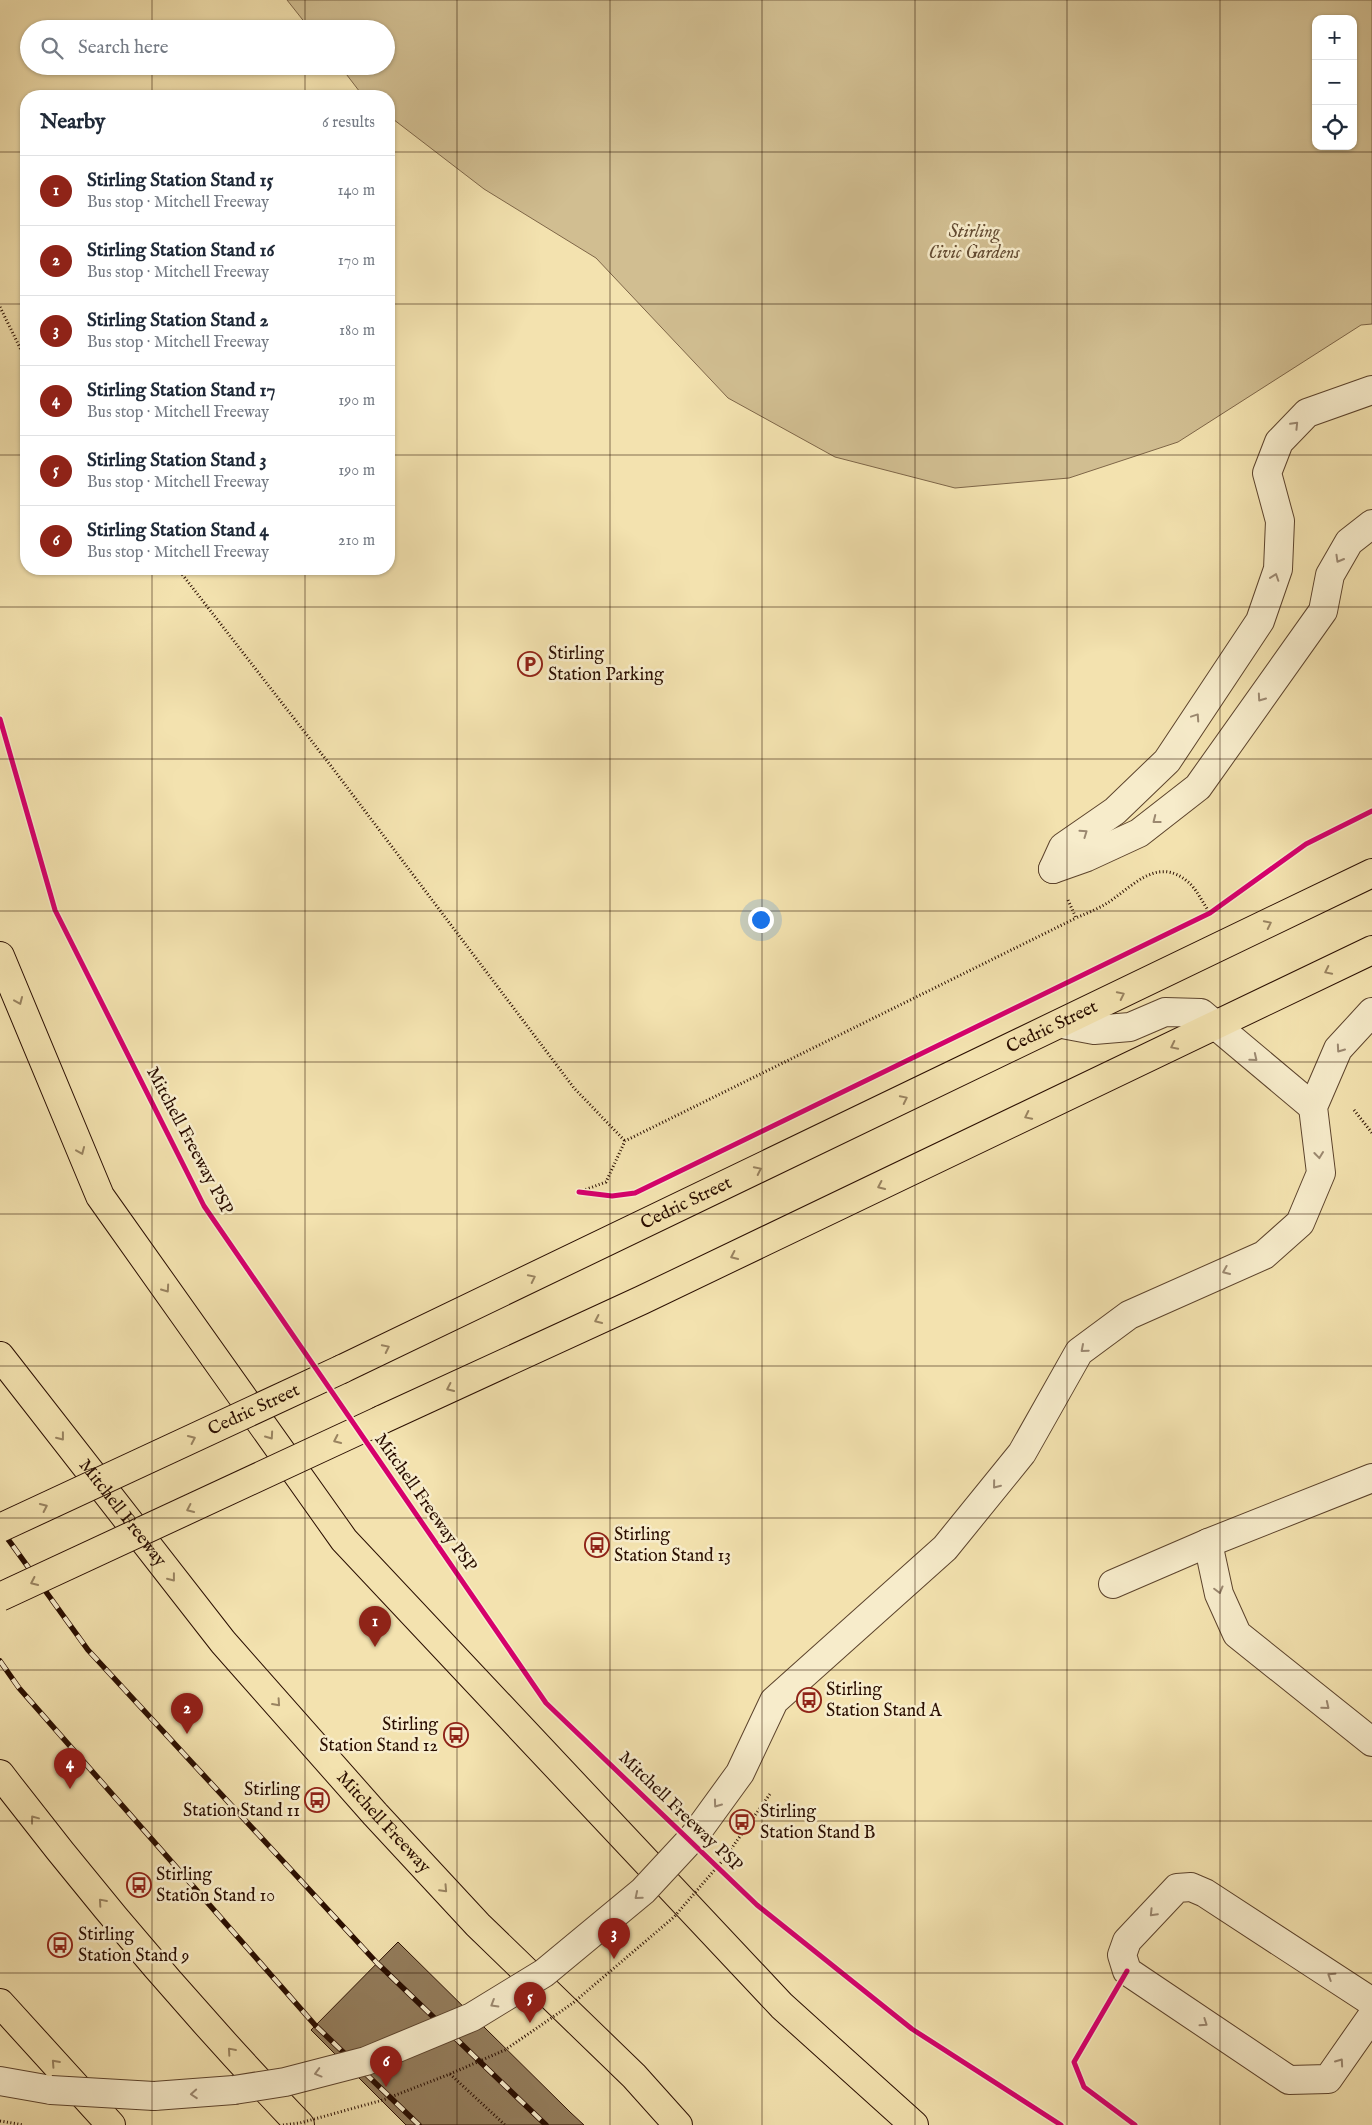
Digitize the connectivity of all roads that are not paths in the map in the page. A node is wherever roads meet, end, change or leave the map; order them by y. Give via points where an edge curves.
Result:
1 (1372, 390) edge
2 (1372, 524) edge
3 (1372, 873) edge
4 (1372, 950) edge
5 (0, 956) edge
6 (1372, 1012) edge
7 (1062, 1024) junction
8 (1218, 1025) junction
9 (1313, 1106) junction
10 (0, 1356) edge
11 (1372, 1478) edge
12 (0, 1528) edge
13 (1208, 1543) junction
14 (1113, 1584) dead end
15 (0, 1597) edge
16 (1372, 1742) edge
17 (0, 1774) edge
18 (1372, 2002) edge
19 (0, 2003) edge
20 (1372, 2016) edge
21 (0, 2081) edge
22 (111, 2125) edge
23 (300, 2125) edge
24 (678, 2125) edge
25 (914, 2125) edge

2 -> 1 lane via 1349,542 1330,575 1323,611 1198,787 1139,833 1053,869 1063,847 1115,811 1167,760 1260,621 1278,569 1280,521 1267,473 1279,442 1307,413
7 -> 3 main road, Cedric Street
4 -> 8 main road
5 -> 25 main road via 100,1196 344,1540 782,2006
6 -> 9 lane via 1338,1049
7 - 8 lane via 1094,1030 1130,1027 1165,1012 1201,1013
12 -> 7 main road, Cedric Street, bridge via 342,1370
8 -> 9 lane
8 -> 15 main road, bridge via 642,1300
9 -> 21 lane, bridge via 1322,1173 1300,1223 1264,1256 1129,1316 1079,1352 1016,1460 945,1548 774,1701 740,1774 694,1835 643,1892 544,1973 472,2017 366,2061 285,2082 191,2094 83,2094
10 -> 24 main road, Mitchell Freeway via 223,1642 478,1925 634,2076
11 - 13 lane
13 - 14 lane
13 -> 16 lane via 1219,1594 1236,1634
23 -> 17 main road via 64,1858
18 -> 20 lane via 1191,1887 1177,1888 1127,1941 1122,1955 1127,1971 1289,2080 1328,2079
22 -> 19 main road

